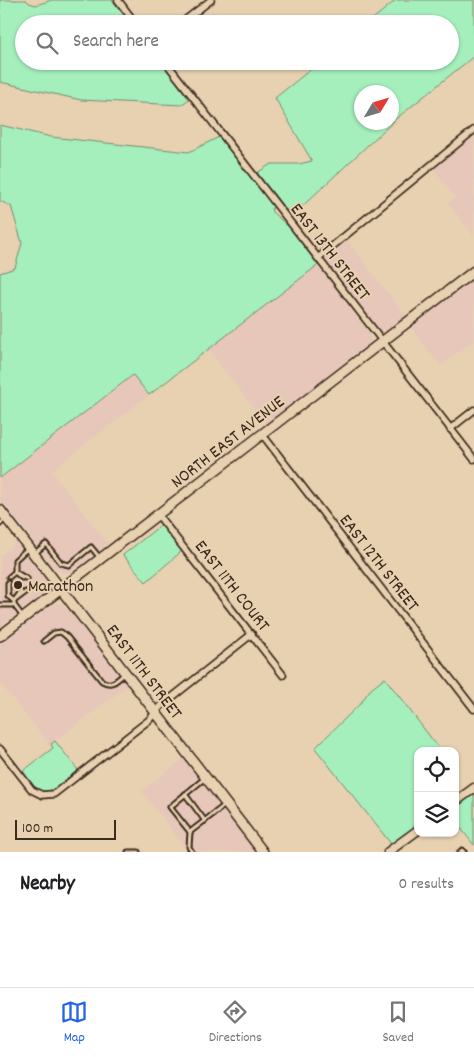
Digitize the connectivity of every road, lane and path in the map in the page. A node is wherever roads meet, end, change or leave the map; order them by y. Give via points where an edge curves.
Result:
1 (118, 0) edge
2 (211, 0) edge
3 (129, 15) edge
4 (192, 15) edge
5 (172, 70) edge
6 (474, 130) edge
7 (318, 258) junction
8 (474, 271) edge
9 (382, 341) junction
10 (474, 410) edge
11 (450, 429) junction
12 (262, 434) junction
13 (474, 459) edge
14 (0, 510) edge
15 (158, 514) junction
16 (3, 521) edge
17 (32, 550) junction
18 (100, 559) junction
19 (15, 572) junction
20 (9, 578) dead end
21 (22, 578) dead end
22 (27, 579) dead end
23 (8, 583) dead end
24 (62, 588) junction
25 (21, 592) dead end
26 (26, 592) dead end
27 (14, 603) junction
28 (0, 605) edge
29 (24, 618) junction
30 (252, 634) junction
31 (0, 636) edge
32 (44, 641) dead end
33 (125, 673) junction
34 (283, 675) dead end
35 (474, 709) edge
36 (155, 712) junction
37 (0, 749) edge
38 (206, 778) junction
39 (474, 788) edge
40 (185, 794) junction
41 (459, 799) edge
42 (226, 805) junction
43 (206, 821) junction
44 (190, 832) junction
45 (414, 833) edge
46 (128, 852) edge
47 (138, 852) edge
48 (192, 852) edge
49 (263, 852) edge
50 (388, 852) edge
51 (460, 852) edge
52 (464, 852) edge

1 - 3 street
2 - 4 street
5 - 7 street, EAST 13TH STREET
6 - 7 street
7 - 9 street, EAST 13TH STREET
8 - 9 main road, NORTH EAST AVENUE
9 - 11 street, EAST 13TH STREET
9 - 12 main road, NORTH EAST AVENUE
10 - 11 street
11 - 13 street, EAST 13TH STREET
12 - 15 main road, NORTH EAST AVENUE
12 - 35 street, EAST 12TH STREET
14 - 16 main road, EAST 11TH STREET
15 - 18 main road, NORTH EAST AVENUE
15 - 30 street, EAST 11TH COURT
16 - 17 main road, EAST 11TH STREET
17 - 18 lane via 46,544 61,563 68,565 91,547
17 - 19 lane via 15,560
17 - 24 main road, EAST 11TH STREET
18 - 24 main road, NORTH EAST AVENUE
19 - 20 lane
19 - 21 lane
19 - 22 lane
23 - 27 lane via 8,596
24 - 29 main road, NORTH EAST AVENUE
24 - 33 main road, EAST 11TH STREET
25 - 27 lane
26 - 27 lane
27 - 28 lane
27 - 29 lane
29 - 31 main road, NORTH EAST AVENUE
30 - 34 street, EAST 11TH COURT
30 - 36 street
32 - 33 lane via 61,632 107,684
33 - 36 main road, EAST 11TH STREET
36 - 37 street via 54,794 42,795 32,790
36 - 38 main road, EAST 11TH STREET
38 - 40 lane
38 - 42 main road, EAST 11TH STREET
39 - 41 street
40 - 43 lane
40 - 44 lane via 170,807
42 - 43 lane
42 - 49 main road, EAST 11TH STREET
43 - 44 lane
44 - 48 lane
45 - 50 street
46 - 47 lane
51 - 52 lane

